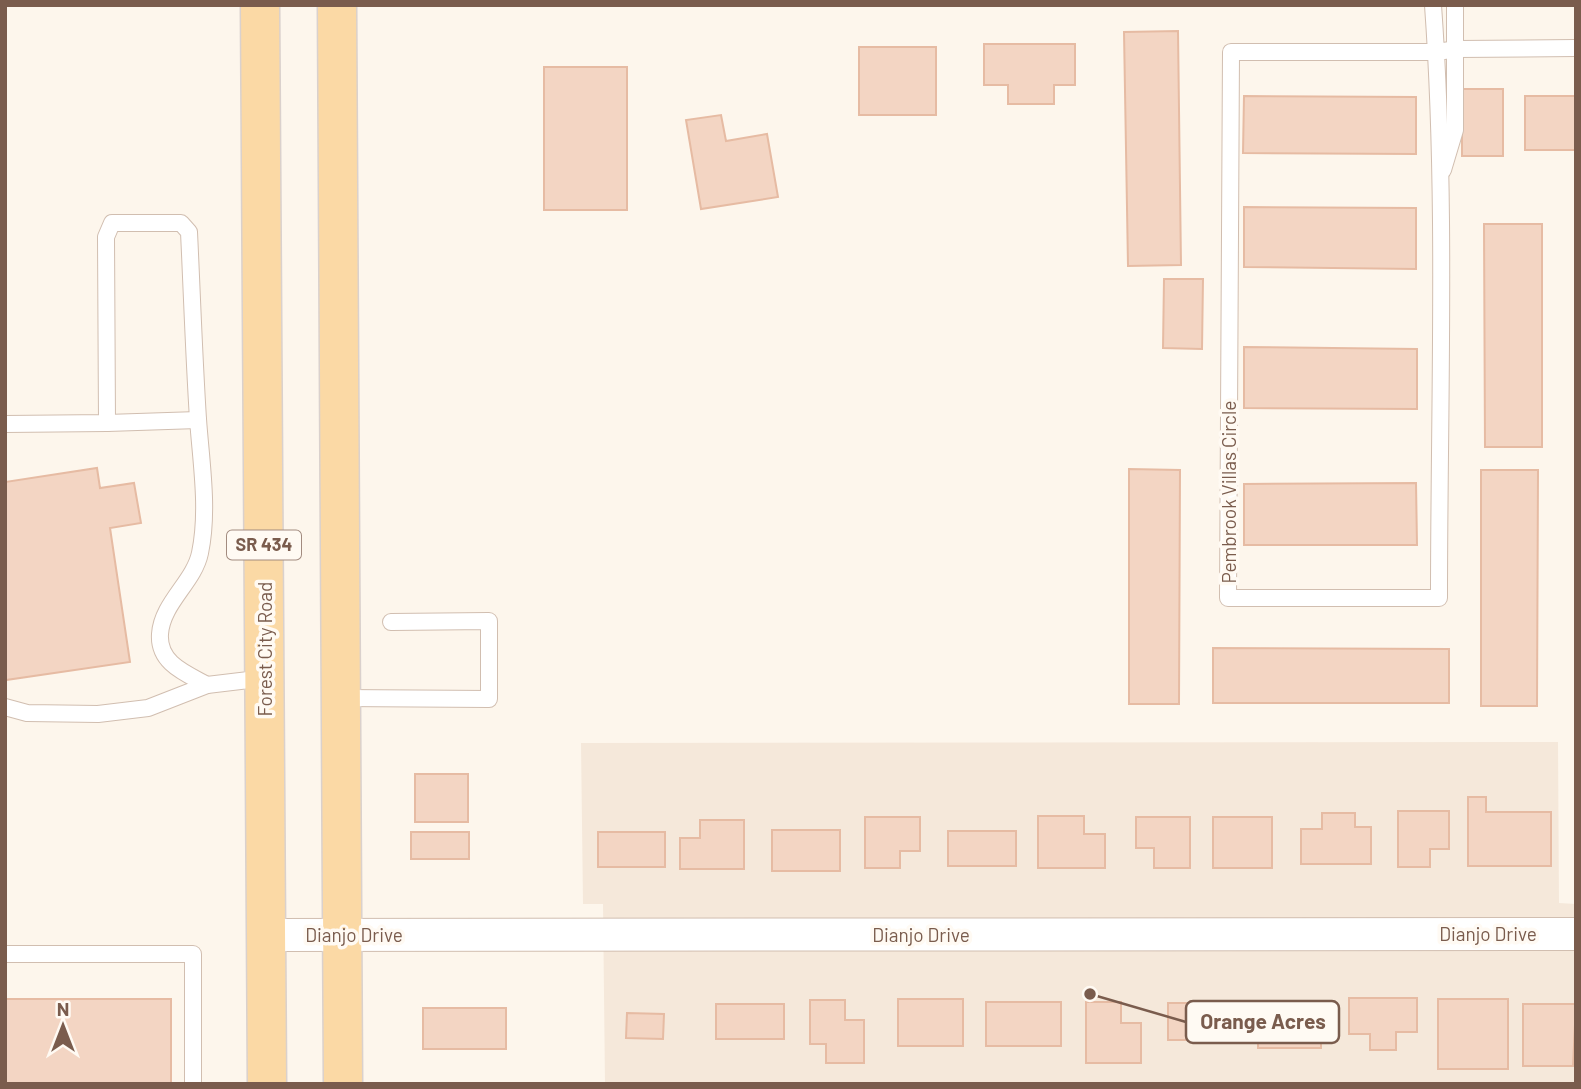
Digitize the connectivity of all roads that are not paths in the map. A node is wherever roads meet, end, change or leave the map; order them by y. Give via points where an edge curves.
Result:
1 (260, 5) edge
2 (337, 5) edge
3 (1433, 5) edge
4 (1455, 5) edge
5 (1576, 48) edge
6 (1457, 49) junction
7 (1437, 52) junction
8 (1438, 186) junction
9 (198, 420) junction
10 (107, 423) junction
11 (5, 424) edge
12 (391, 622) dead end
13 (265, 678) junction
14 (206, 685) junction
15 (341, 698) junction
16 (5, 707) edge
17 (1576, 934) edge
18 (266, 935) junction
19 (342, 936) junction
20 (5, 954) edge
21 (193, 1084) edge
22 (267, 1084) edge
23 (344, 1084) edge

1 - 13 main road, Forest City Road / SR 434
2 - 15 main road
3 - 7 lane, Pembrook Villas Circle
4 - 6 lane, Pembrook Villas Circle
5 - 6 lane, Pembrook Villas Circle
6 - 7 lane, Pembrook Villas Circle
6 - 8 lane, Pembrook Villas Circle via 1455,130
7 - 8 lane, Pembrook Villas Circle
7 - 8 lane, Pembrook Villas Circle via 1231,52 1228,598 1438,598
9 - 10 lane
9 - 10 lane via 188,232 181,223 112,223 106,237
9 - 14 lane via 200,555 165,614 160,634 164,656 175,668
10 - 11 lane
12 - 15 lane via 489,621 489,699
13 - 14 lane
13 - 18 main road, Forest City Road / SR 434
14 - 16 lane via 148,708 98,714 27,713
15 - 19 main road
17 - 19 street, Dianjo Drive
18 - 19 street, Dianjo Drive
18 - 22 main road, Forest City Road / SR 434
19 - 23 main road
20 - 21 lane via 194,954

